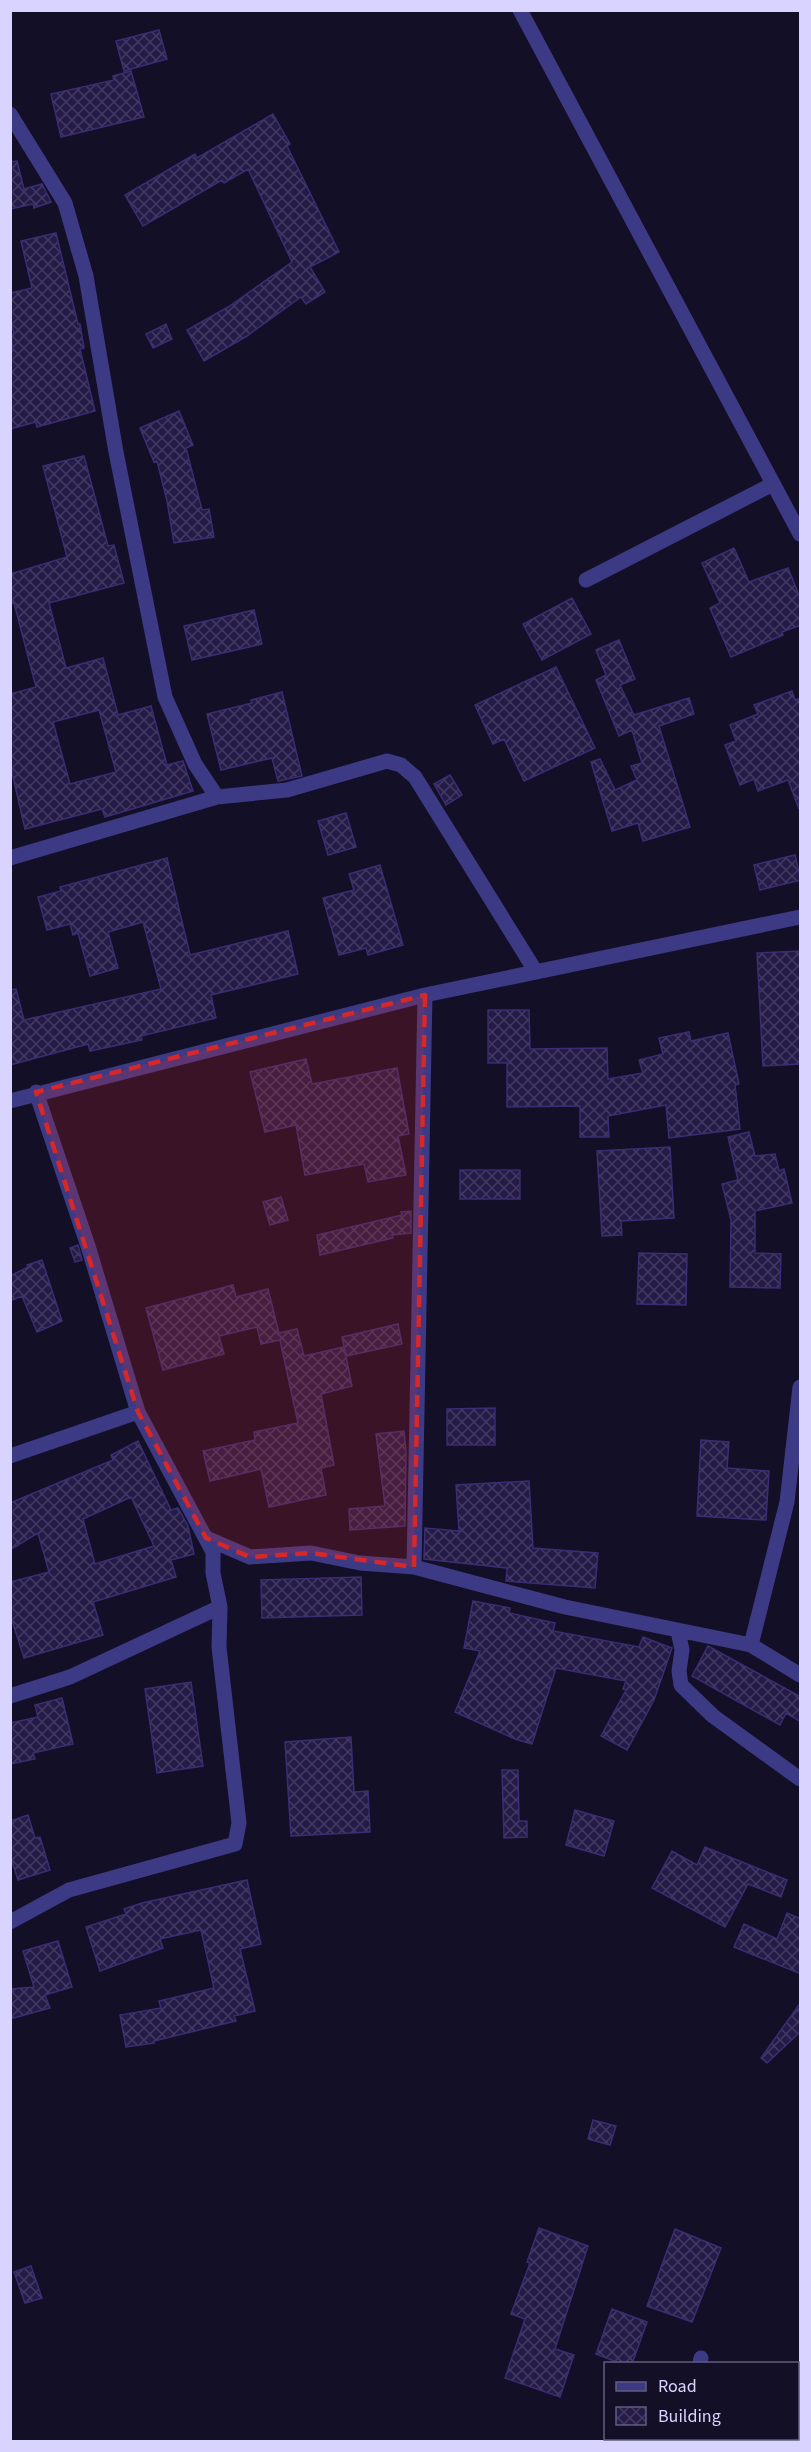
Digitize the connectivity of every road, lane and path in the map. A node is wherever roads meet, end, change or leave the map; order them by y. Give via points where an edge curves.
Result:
1 (520, 10) edge
2 (10, 114) edge
3 (773, 483) junction
4 (801, 534) edge
5 (586, 580) dead end
6 (217, 797) junction
7 (10, 858) edge
8 (801, 917) edge
9 (536, 972) junction
10 (424, 995) junction
11 (36, 1092) junction
12 (10, 1101) edge
13 (801, 1387) edge
14 (138, 1412) junction
15 (797, 1451) edge
16 (10, 1456) edge
17 (794, 1499) edge
18 (206, 1539) junction
19 (414, 1567) junction
20 (220, 1607) junction
21 (678, 1631) junction
22 (751, 1645) junction
23 (801, 1675) edge
24 (10, 1696) edge
25 (801, 1779) edge
26 (10, 1922) edge

1 - 3 street
2 - 6 street via 65,203 86,276 165,697 195,765
3 - 4 street
3 - 5 street
6 - 7 street
6 - 9 street via 287,790 387,761 401,765 415,777
8 - 9 street
9 - 10 street
10 - 11 street
10 - 19 street
11 - 12 street
11 - 14 street
13 - 15 street
14 - 16 street
14 - 18 street
15 - 17 street
17 - 22 street
18 - 19 street via 250,1557 311,1553 360,1563
18 - 20 street via 213,1552
19 - 21 street via 565,1607
20 - 24 street via 69,1677
20 - 26 street via 219,1647 239,1823 235,1844 69,1890
21 - 22 street
21 - 25 street via 681,1685 713,1716
22 - 23 street

